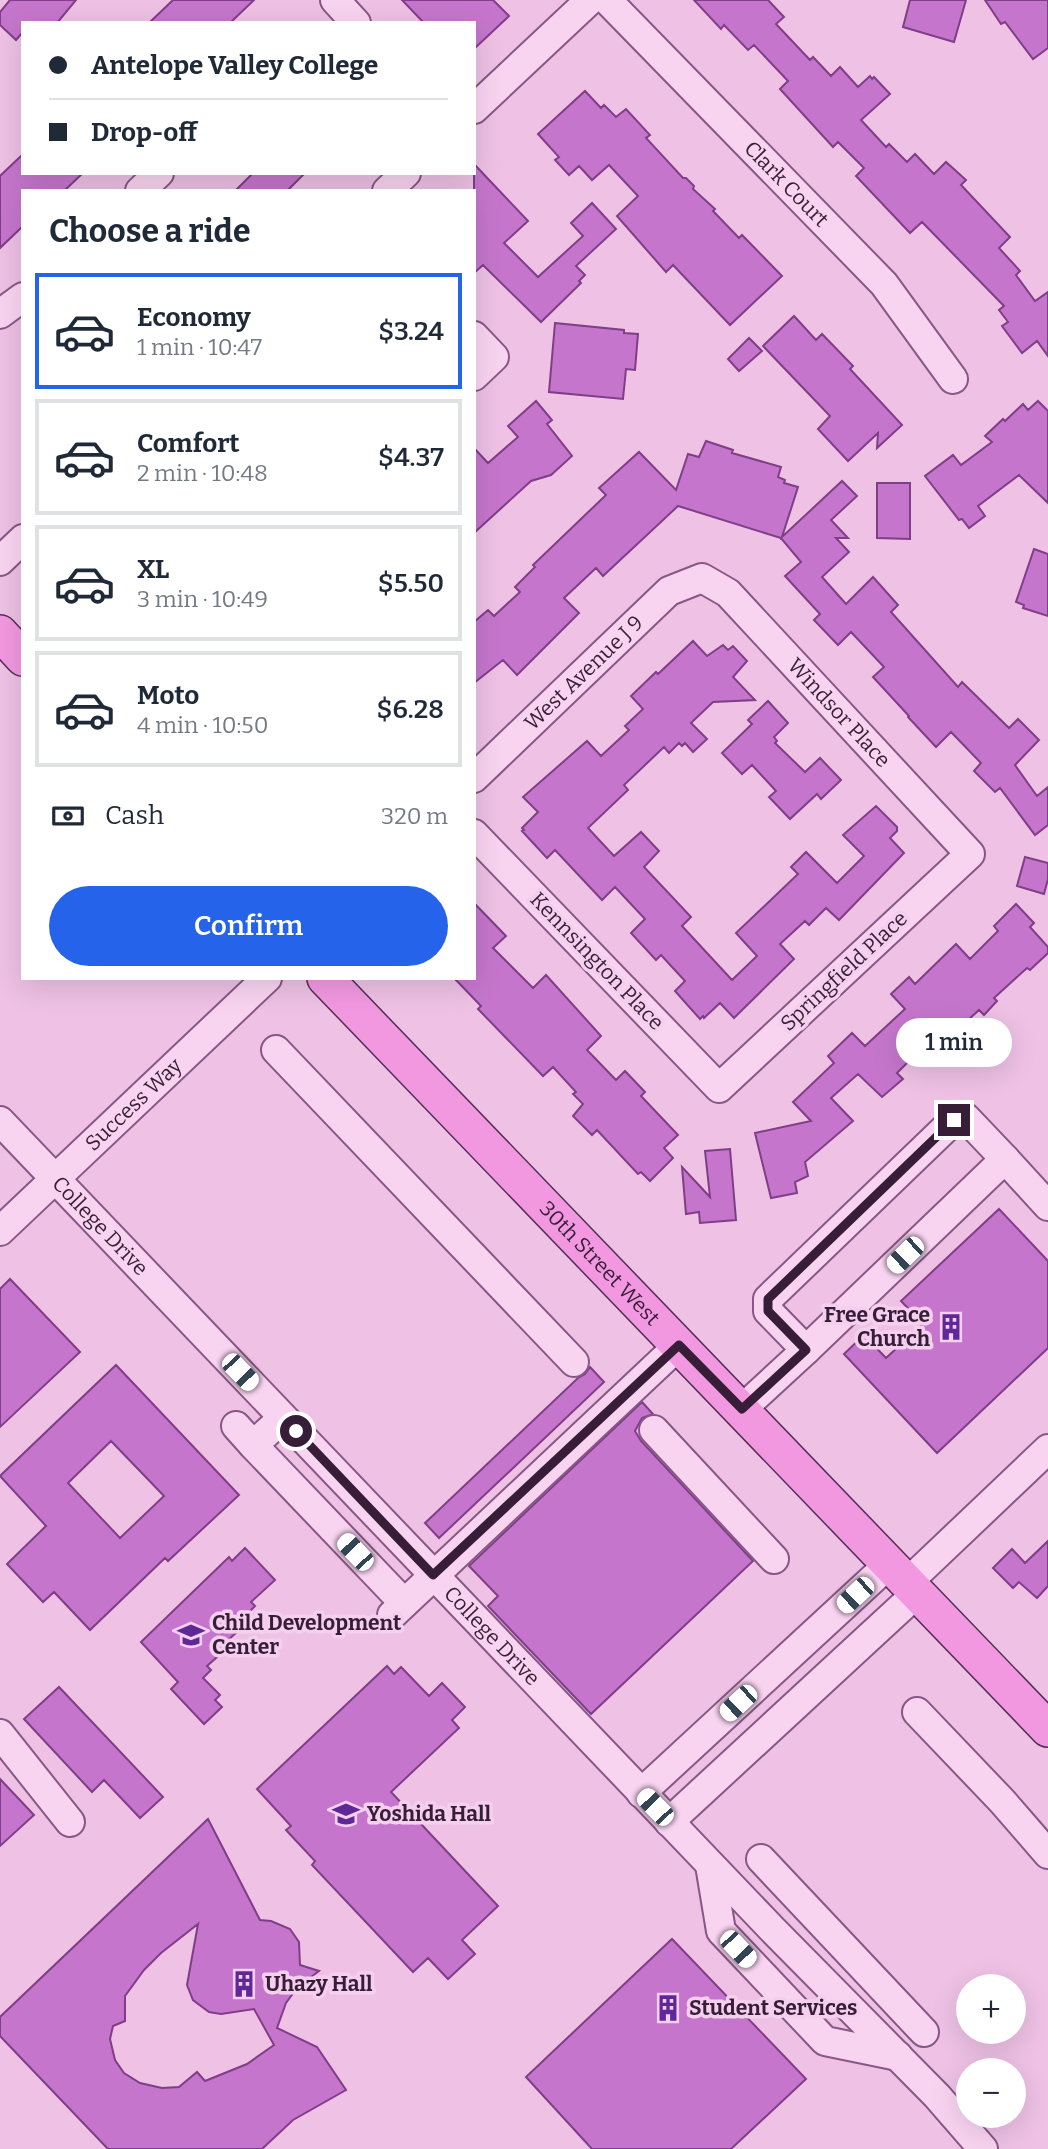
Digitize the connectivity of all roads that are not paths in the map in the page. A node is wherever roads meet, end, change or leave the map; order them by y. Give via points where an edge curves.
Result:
1 (590, 0) edge
2 (607, 0) edge
3 (476, 107) edge
4 (157, 175) edge
5 (404, 175) edge
6 (142, 189) edge
7 (389, 189) edge
8 (21, 299) edge
9 (0, 314) edge
10 (476, 338) edge
11 (476, 374) edge
12 (953, 379) dead end
13 (21, 541) edge
14 (0, 561) edge
15 (702, 578) joint
16 (0, 634) edge
17 (21, 656) edge
18 (476, 776) edge
19 (476, 836) edge
20 (970, 854) joint
21 (265, 980) edge
22 (327, 980) edge
23 (276, 1050) dead end
24 (719, 1088) joint
25 (0, 1121) edge
26 (1004, 1159) junction
27 (55, 1180) junction
28 (1048, 1206) edge
29 (0, 1231) edge
30 (679, 1345) junction
31 (806, 1350) junction
32 (574, 1362) dead end
33 (742, 1409) junction
34 (284, 1418) junction
35 (654, 1430) dead end
36 (1048, 1449) edge
37 (775, 1559) dead end
38 (433, 1575) junction
39 (904, 1580) junction
40 (917, 1713) dead end
41 (1048, 1729) edge
42 (0, 1734) edge
43 (641, 1793) junction
44 (71, 1822) dead end
45 (669, 1822) junction
46 (1048, 1854) edge
47 (761, 1859) dead end
48 (710, 1865) junction
49 (923, 2032) dead end
50 (898, 2056) junction
51 (984, 2149) edge

1 - 3 street
2 - 12 street, Clark Court via 884,284
4 - 6 street
5 - 7 street
8 - 9 street
10 - 11 street via 494,357
13 - 14 street
15 - 18 street, West Avenue J 9 via 669,591
15 - 20 street, Windsor Place via 728,593
16 - 17 main road
19 - 24 street, Kennsington Place
20 - 24 street, Springfield Place
21 - 27 street, Success Way
22 - 30 main road, 30th Street West
23 - 32 street
25 - 27 street, College Drive
26 - 28 street
26 - 31 street
26 - 31 street via 966,1118 954,1120 768,1299 768,1311
27 - 29 street, Success Way
27 - 34 street, College Drive
30 - 33 main road, 30th Street West
30 - 38 street
31 - 33 street
33 - 39 main road, 30th Street West
34 - 38 street, College Drive
34 - 38 street via 244,1436 398,1609
35 - 37 street
36 - 39 street
38 - 43 street, College Drive
39 - 41 main road, 30th Street West
39 - 43 street
39 - 45 street
40 - 46 street
42 - 44 street
43 - 45 street, College Drive
45 - 48 street, College Drive
47 - 49 street
48 - 50 street, College Drive
48 - 50 street via 720,1931 825,2041
50 - 51 street, College Drive

